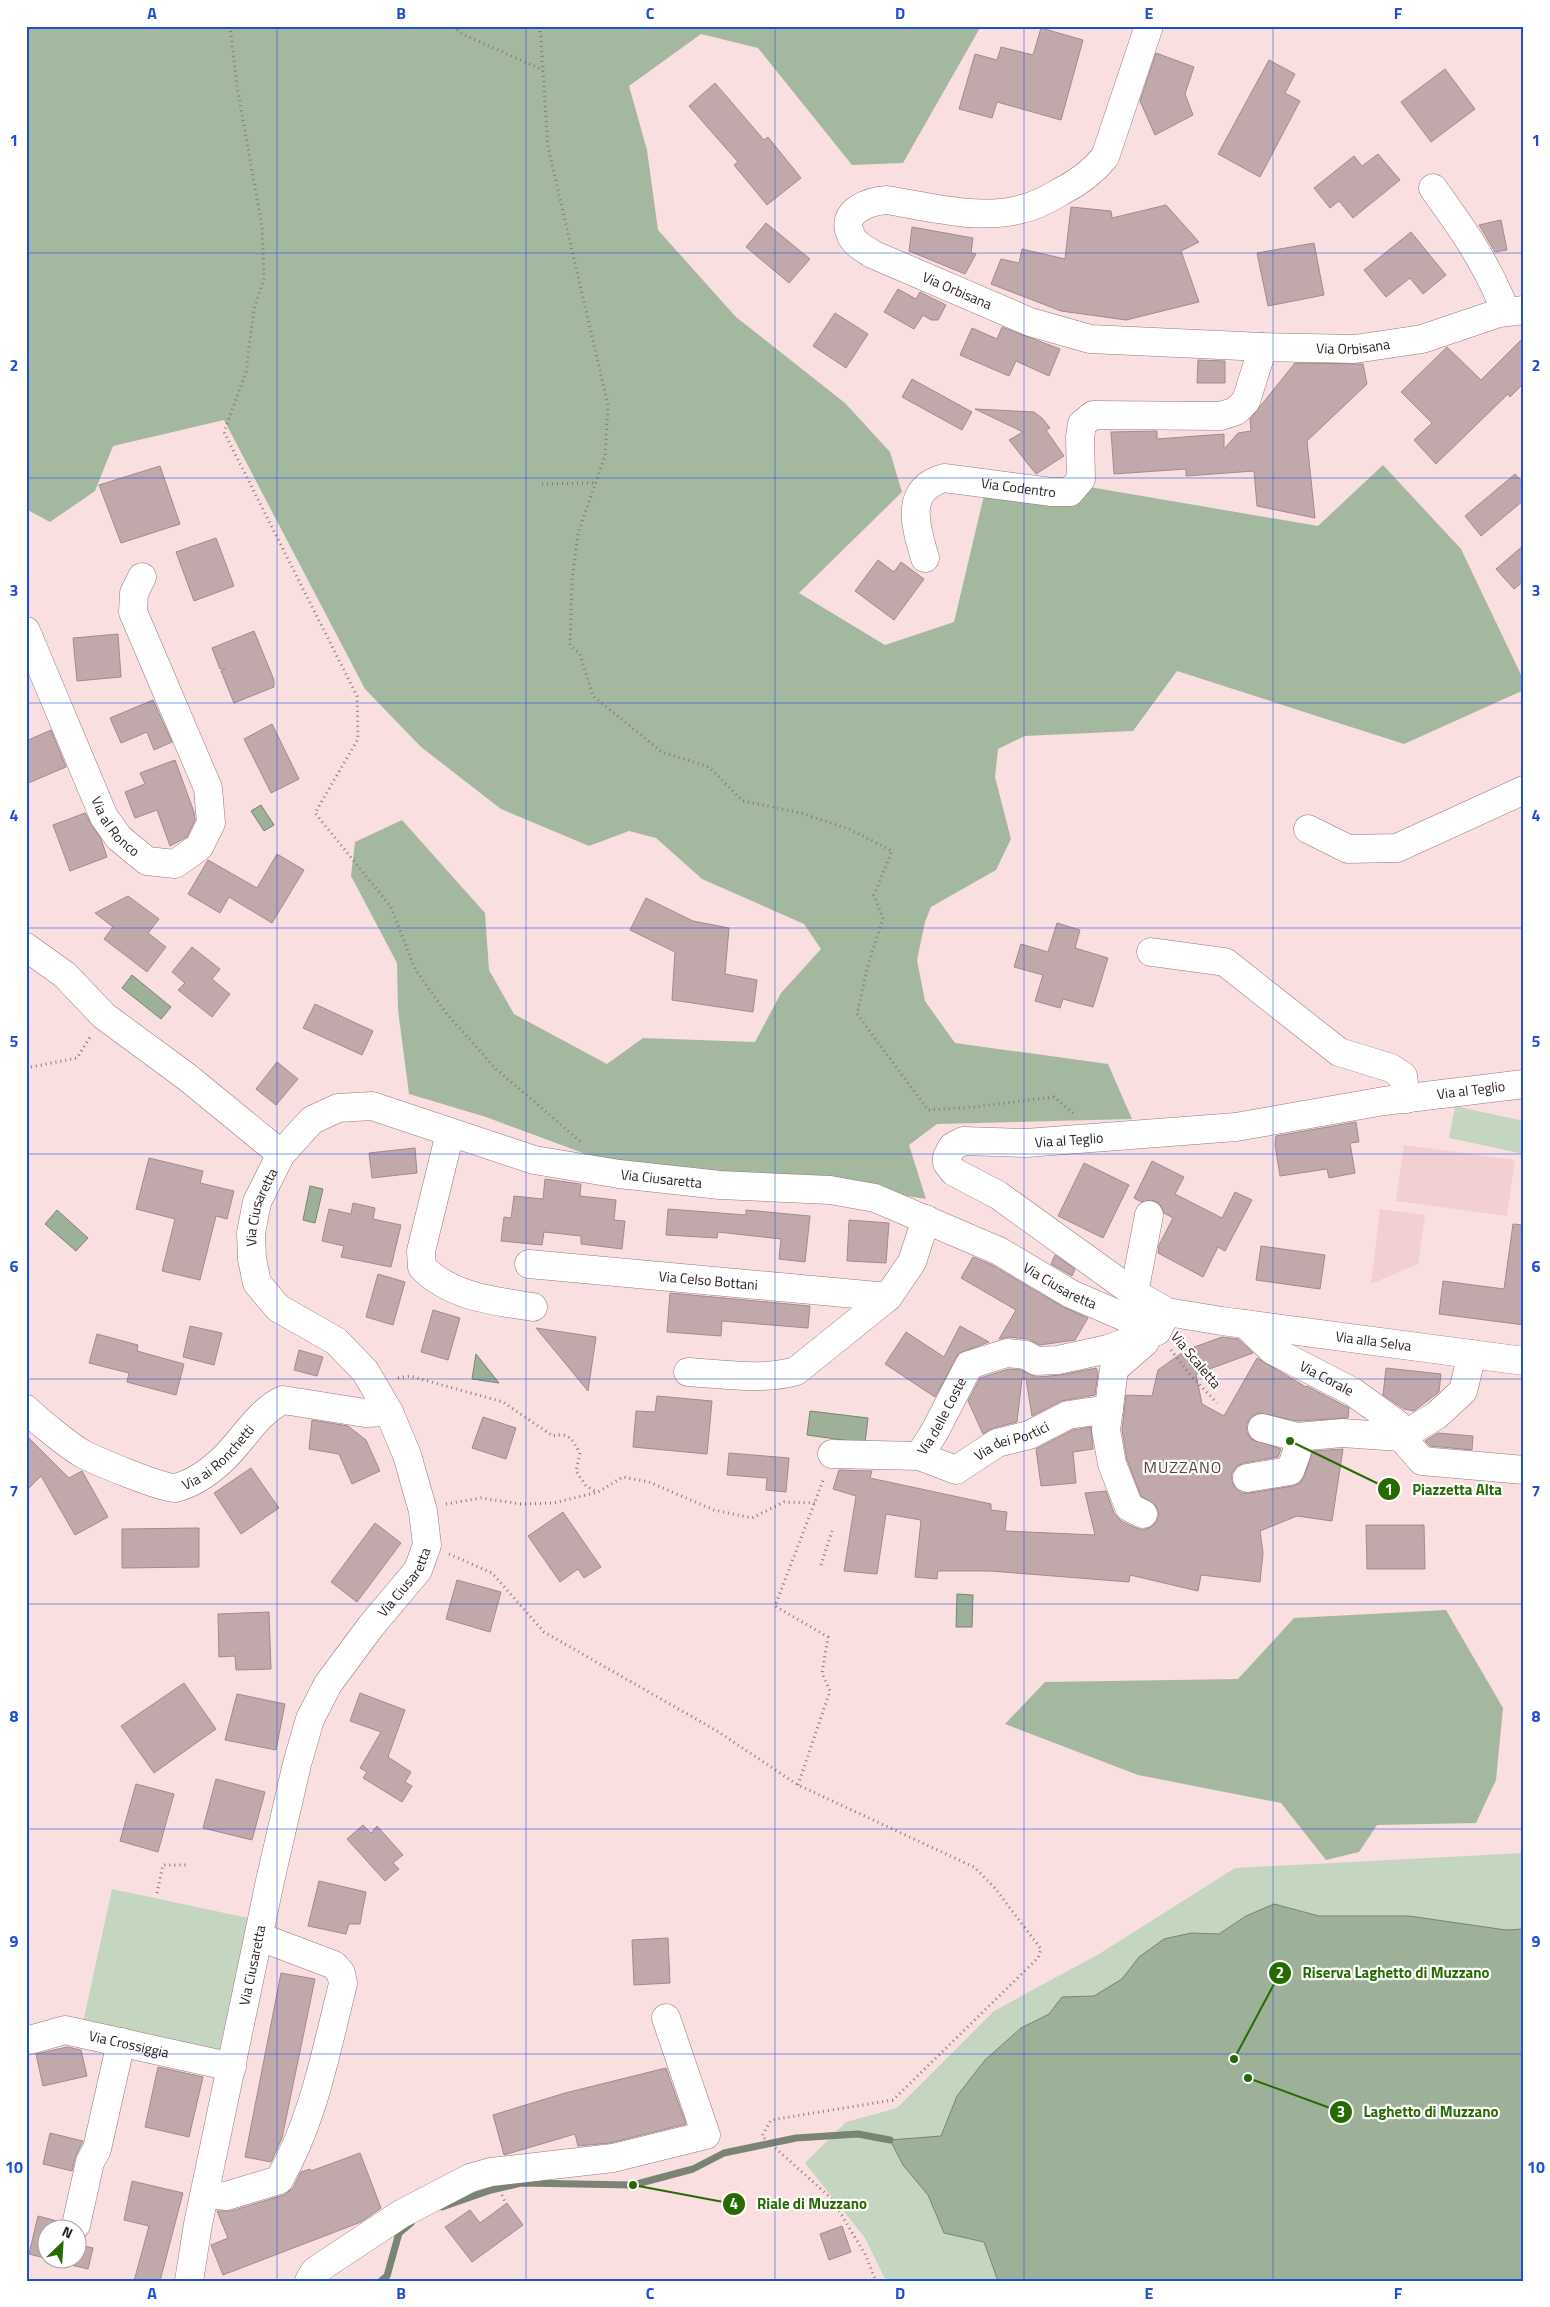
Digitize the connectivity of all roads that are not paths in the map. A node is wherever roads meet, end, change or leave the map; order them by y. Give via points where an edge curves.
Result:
1 (1149, 26) edge
2 (1433, 188) dead end
3 (1512, 304) edge
4 (1263, 347) junction
5 (925, 558) dead end
6 (142, 577) dead end
7 (26, 631) edge
8 (1524, 790) edge
9 (1308, 828) dead end
10 (26, 947) edge
11 (1151, 952) dead end
12 (1524, 1084) edge
13 (1406, 1099) junction
14 (450, 1133) junction
15 (281, 1154) junction
16 (1149, 1215) dead end
17 (926, 1219) junction
18 (529, 1264) dead end
19 (1134, 1293) junction
20 (888, 1297) junction
21 (533, 1307) dead end
22 (1162, 1321) junction
23 (1234, 1323) junction
24 (1472, 1354) junction
25 (1524, 1361) edge
26 (688, 1372) dead end
27 (382, 1401) junction
28 (26, 1409) edge
29 (1108, 1409) junction
30 (1262, 1428) dead end
31 (1297, 1437) junction
32 (1401, 1437) junction
33 (832, 1454) road end
34 (919, 1456) junction
35 (1524, 1470) edge
36 (1247, 1478) dead end
37 (1143, 1514) dead end
38 (260, 1937) junction
39 (666, 2018) dead end
40 (26, 2040) edge
41 (121, 2042) junction
42 (232, 2067) junction
43 (205, 2194) junction
44 (77, 2220) edge
45 (189, 2281) edge
46 (309, 2281) edge

1 - 4 street, Via Orbisana via 1105,157 1078,183 1041,203 988,214 874,201 860,206 852,214 851,236 872,254 1030,322 1090,340
2 - 3 street
3 - 4 street, Via Orbisana via 1422,339 1378,347
4 - 5 street, Via Codentro via 1246,401 1236,411 1221,416 1093,415 1087,419 1082,424 1080,437 1080,479 1070,492 944,478 930,482 917,498 915,526
6 - 7 street, Via al Ronco via 134,593 133,612 208,788 211,823 199,847 175,864 147,861 119,838 104,817
8 - 9 street via 1398,848 1348,849
10 - 15 street via 65,975 104,1016 187,1077
11 - 13 street via 1225,962 1339,1052 1391,1068 1404,1076
12 - 13 street, Via al Teglio
13 - 19 street, Via al Teglio via 1236,1127 1026,1143 975,1140 956,1143 952,1147 948,1163 954,1172 998,1196
14 - 15 street, Via Ciusaretta via 372,1106 338,1108 312,1120
14 - 17 street, Via Ciusaretta via 534,1160 619,1174 720,1185 830,1190 875,1198
14 - 21 street via 421,1251 422,1267 433,1279 474,1298
15 - 27 street, Via Ciusaretta via 257,1202 251,1233 257,1284 278,1308 336,1341 365,1371
16 - 19 street
17 - 20 street via 912,1262
17 - 22 street, Via Ciusaretta via 999,1252 1071,1294
18 - 20 street, Via Celso Bottani
19 - 22 street, Via al Teglio
20 - 26 street via 796,1371 754,1376
22 - 23 street, Via al Teglio
22 - 29 street via 1114,1369
22 - 34 street, Via delle Coste via 1108,1349 1058,1360 1036,1361 1026,1355 1007,1353 969,1365 936,1431
23 - 24 street, Via alla Selva
23 - 32 street, Via Corale via 1272,1350 1353,1392 1396,1423
24 - 25 street, Via alla Selva
24 - 32 street via 1463,1391 1437,1415
27 - 28 street, Via ai Ronchetti via 365,1412 283,1400 260,1418 219,1463 197,1479 174,1489 83,1454
27 - 38 street, Via Ciusaretta via 407,1455 423,1511 427,1544 418,1570 370,1626 333,1677 310,1719 270,1881
29 - 34 street, Via dei Portici via 1068,1415 1029,1435 997,1443 956,1470
29 - 37 street via 1106,1430 1112,1464 1130,1507
30 - 31 street
31 - 32 street via 1342,1433
31 - 36 street via 1297,1452 1290,1471
32 - 35 street, Via Corale via 1422,1461
33 - 34 street, Via delle Coste
38 - 42 street, Via Ciusaretta
38 - 43 street via 334,1965 341,1973 343,1984 310,2111 296,2152 280,2180 226,2196
39 - 46 street via 706,2135 613,2158 490,2172 470,2178 400,2214 315,2271
40 - 41 street, Via Crossiggia via 65,2030
41 - 42 street, Via Crossiggia
41 - 44 street
42 - 43 street, Via Ciusaretta
43 - 45 street, Via Ciusaretta

